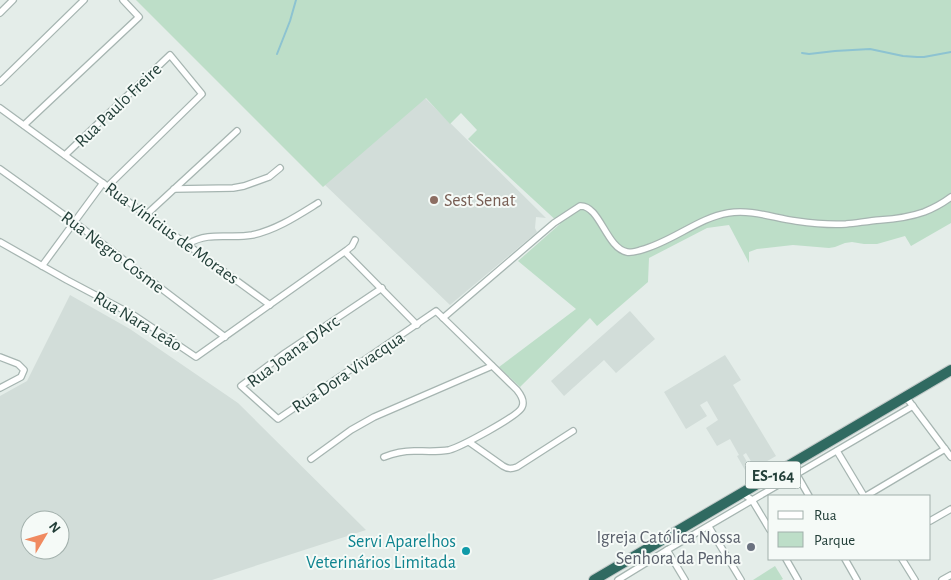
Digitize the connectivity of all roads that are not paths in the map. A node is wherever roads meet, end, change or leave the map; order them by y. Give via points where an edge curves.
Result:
1 (14, 0) edge
2 (84, 0) edge
3 (123, 0) edge
4 (0, 13) edge
5 (0, 82) edge
6 (0, 108) edge
7 (24, 125) junction
8 (237, 131) dead end
9 (65, 155) junction
10 (280, 168) dead end
11 (0, 169) edge
12 (106, 185) junction
13 (174, 189) junction
14 (951, 197) edge
15 (318, 203) dead end
16 (147, 214) junction
17 (74, 222) junction
18 (355, 240) dead end
19 (0, 242) edge
20 (188, 244) junction
21 (345, 252) junction
22 (42, 266) junction
23 (382, 288) junction
24 (270, 305) junction
25 (443, 318) junction
26 (418, 325) junction
27 (225, 337) junction
28 (0, 357) edge
29 (492, 366) junction
30 (951, 370) edge
31 (0, 388) edge
32 (906, 397) junction
33 (913, 406) junction
34 (278, 420) joint
35 (573, 431) dead end
36 (469, 442) junction
37 (944, 448) junction
38 (837, 452) junction
39 (384, 457) dead end
40 (951, 457) edge
41 (311, 459) dead end
42 (797, 475) junction
43 (742, 493) junction
44 (808, 495) edge
45 (864, 495) edge
46 (867, 495) edge
47 (752, 500) junction
48 (951, 509) edge
49 (931, 520) edge
50 (708, 527) junction
51 (768, 527) edge
52 (667, 550) junction
53 (787, 560) edge
54 (846, 560) edge
55 (903, 560) edge
56 (951, 575) edge
57 (628, 577) edge
58 (594, 580) edge
59 (618, 580) edge
60 (685, 580) edge
61 (740, 580) edge
62 (798, 580) edge
63 (857, 580) edge
64 (915, 580) edge
65 (942, 580) edge

1 - 4 street
2 - 5 street
3 - 7 street via 139,17
6 - 7 street, Rua Vinicius de Moraes
7 - 9 street, Rua Vinicius de Moraes
8 - 13 street
9 - 12 street, Rua Vinicius de Moraes
9 - 12 street, Rua Paulo Freire via 170,54 202,94
10 - 13 street via 269,177 244,186
11 - 17 street, Rua Negro Cosme
12 - 16 street, Rua Vinicius de Moraes
12 - 17 street
13 - 16 street
14 - 25 street via 923,212 900,218 844,224 730,212 710,217 667,241 628,253 615,245 591,210 580,206 554,223
15 - 20 street via 280,226 244,236 206,236
16 - 20 street, Rua Vinicius de Moraes
17 - 22 street
17 - 27 street, Rua Negro Cosme
18 - 21 street
19 - 22 street, Rua Nara Leão
20 - 24 street, Rua Vinicius de Moraes
21 - 23 street
21 - 24 street
22 - 27 street, Rua Nara Leão via 135,316 196,357
23 - 26 street
23 - 34 street, Rua Joana D'Arc via 241,386
24 - 27 street, Rua Nara Leão
25 - 26 street via 436,312
25 - 29 street
26 - 34 street, Rua Dora Vivacqua
28 - 31 street via 24,370 21,377
29 - 36 street via 520,394 522,409
29 - 41 street via 374,417
30 - 32 highway, ES-164
32 - 33 street
32 - 43 highway, ES-164
33 - 37 street
33 - 38 street
35 - 36 street via 512,469 502,466
36 - 39 street via 449,450 398,452
37 - 40 street
37 - 46 street
38 - 42 street
38 - 45 street
42 - 44 street
42 - 47 street
43 - 47 street
43 - 58 highway, ES-164
47 - 50 street
47 - 51 street
48 - 49 street
50 - 52 street
50 - 61 street
52 - 57 street
52 - 60 street
53 - 62 street
54 - 63 street
55 - 64 street
56 - 65 street
57 - 59 street

